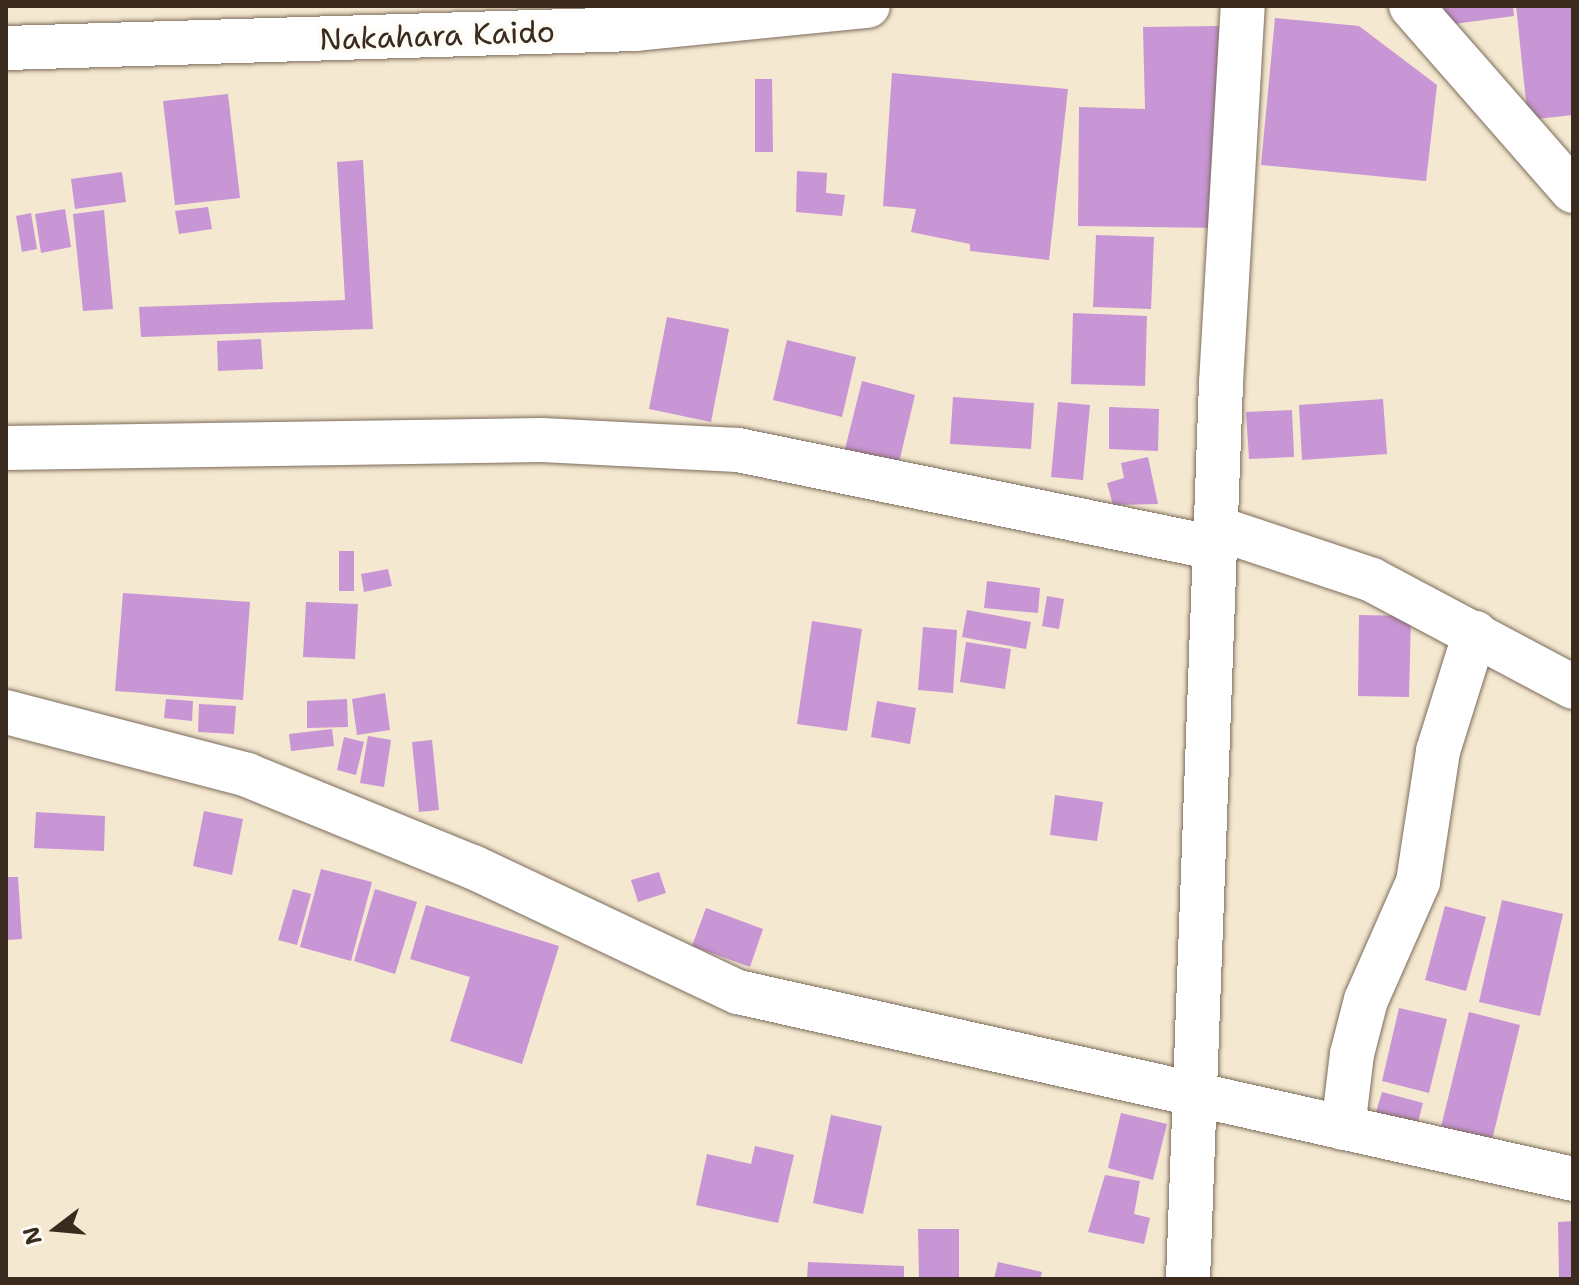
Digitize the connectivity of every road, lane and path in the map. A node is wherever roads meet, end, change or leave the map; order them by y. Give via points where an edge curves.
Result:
1 (868, 6) edge
2 (1243, 6) edge
3 (1411, 6) edge
4 (6, 48) edge
5 (1573, 191) edge
6 (6, 448) edge
7 (1217, 538) junction
8 (1475, 633) junction
9 (1573, 687) edge
10 (6, 712) edge
11 (1198, 1096) junction
12 (1343, 1128) junction
13 (1573, 1179) edge
14 (1188, 1279) edge

1 - 4 street, Nakahara Kaido via 636,29
2 - 7 street
3 - 5 street
6 - 7 street via 542,440 738,450
7 - 8 street via 1372,580
7 - 11 street
8 - 9 street
8 - 12 street via 1438,751 1418,882 1366,1000 1352,1054
10 - 11 street via 247,775 473,867 738,992
11 - 12 street
11 - 14 street
12 - 13 street

